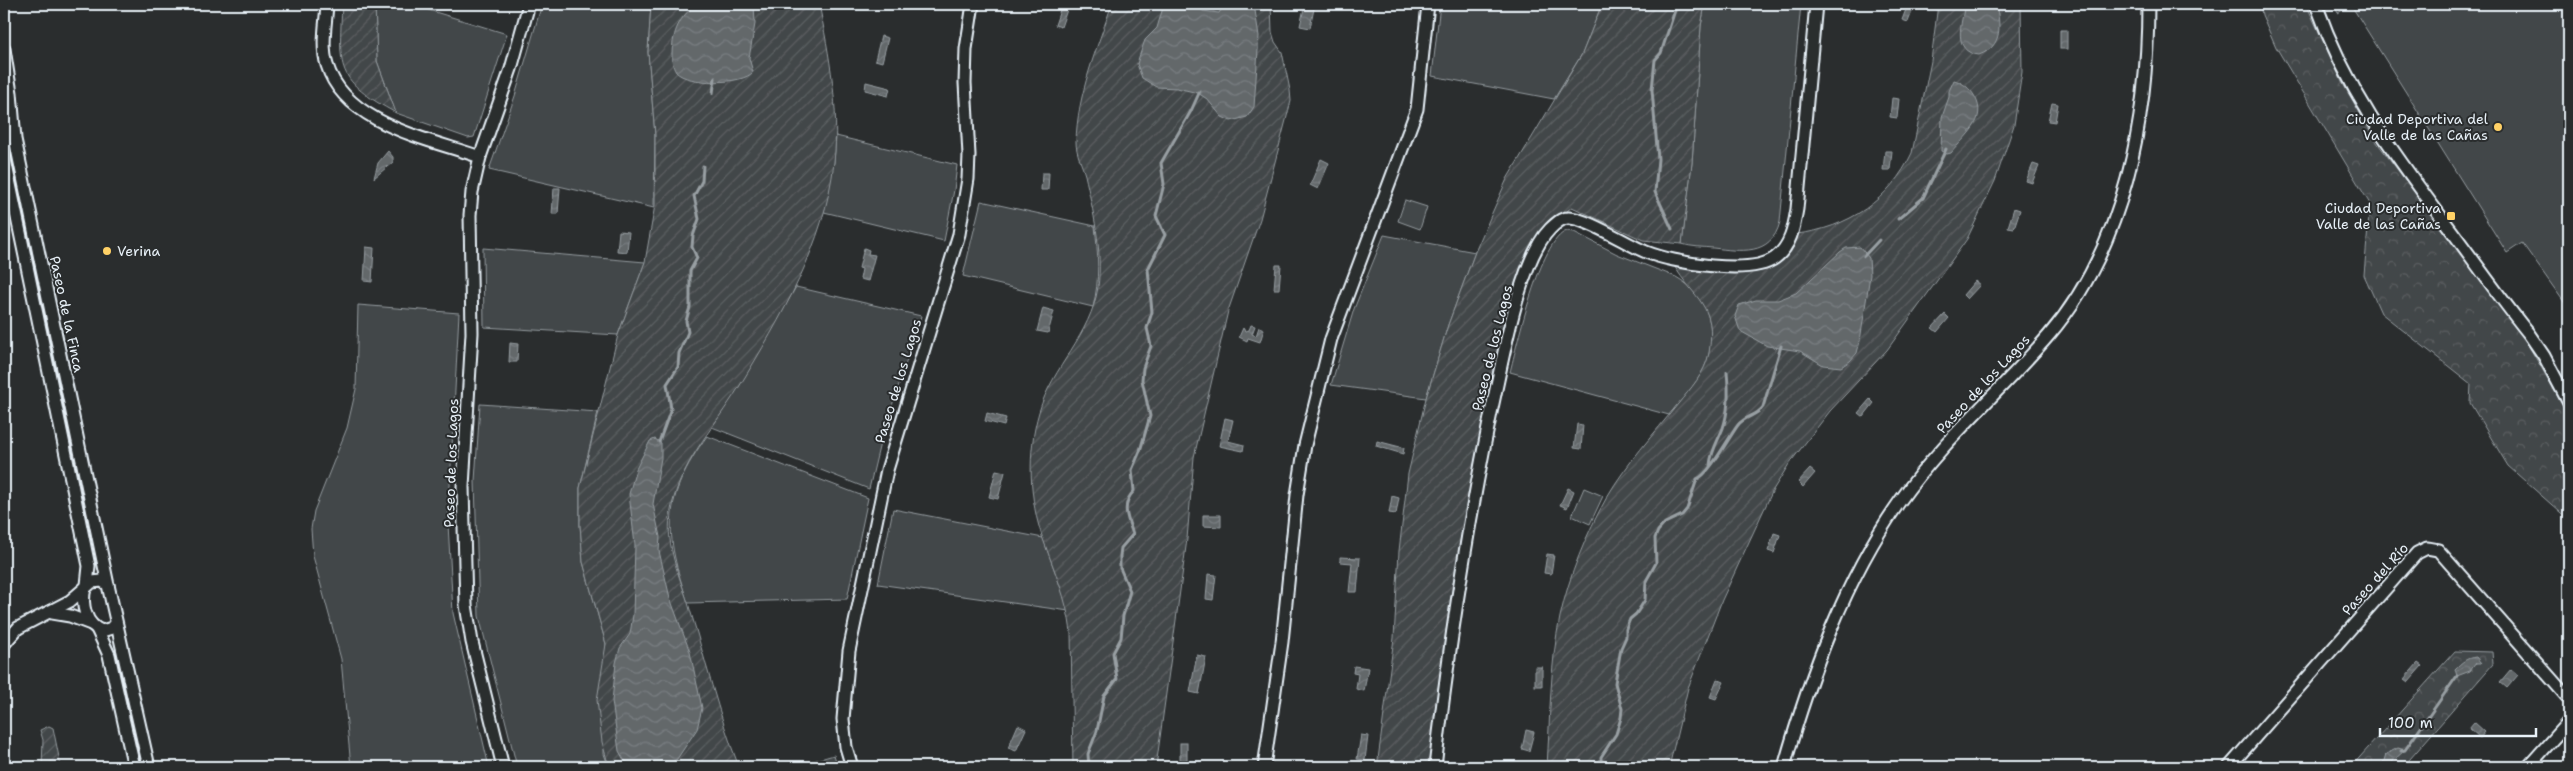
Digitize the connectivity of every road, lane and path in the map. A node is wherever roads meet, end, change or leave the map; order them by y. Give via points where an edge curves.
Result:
1 (327, 4) edge
2 (529, 4) edge
3 (973, 4) edge
4 (1428, 4) edge
5 (1816, 4) edge
6 (2148, 4) edge
7 (2316, 5) edge
8 (4, 49) edge
9 (4, 155) edge
10 (480, 157) junction
11 (2569, 403) edge
12 (108, 585) junction
13 (86, 586) junction
14 (52, 612) junction
15 (116, 624) junction
16 (94, 626) junction
17 (4, 644) edge
18 (2569, 699) edge
19 (2569, 721) edge
20 (134, 767) edge
21 (149, 767) edge
22 (503, 767) edge
23 (852, 767) edge
24 (1264, 767) edge
25 (1435, 767) edge
26 (1784, 767) edge
27 (2229, 767) edge
28 (2528, 767) edge

1 - 10 street via 326,64 332,79 348,100 405,133
2 - 10 street, Paseo de los Lagos
3 - 23 street, Paseo de los Lagos via 965,74 969,155 966,202 887,470 849,651 843,719
4 - 24 street via 1417,109 1331,339 1305,445
5 - 25 street, Paseo de los Lagos via 1797,209 1789,241 1780,254 1752,266 1672,260 1568,218 1548,231 1537,250 1508,335 1479,468 1447,665
6 - 26 street, Paseo de los Lagos via 2146,74 2136,139 2124,188 2100,255 2086,283 2049,335 1941,451 1888,520 1846,597 1820,659
7 - 11 street via 2359,100 2415,183 2529,334
8 - 12 street, Paseo de la Finca via 12,93 15,139
9 - 13 street via 89,566
10 - 22 street, Paseo de los Lagos via 470,215 473,300 463,487 464,576 468,622
12 - 13 street via 97,581
12 - 15 street, Paseo de la Finca
13 - 14 street
13 - 16 street via 84,604
14 - 16 street
14 - 17 street via 18,628
15 - 16 street via 107,631
15 - 21 street
16 - 20 street via 109,655
18 - 27 street, Paseo del Río via 2438,550 2427,548 2417,553
19 - 28 street

